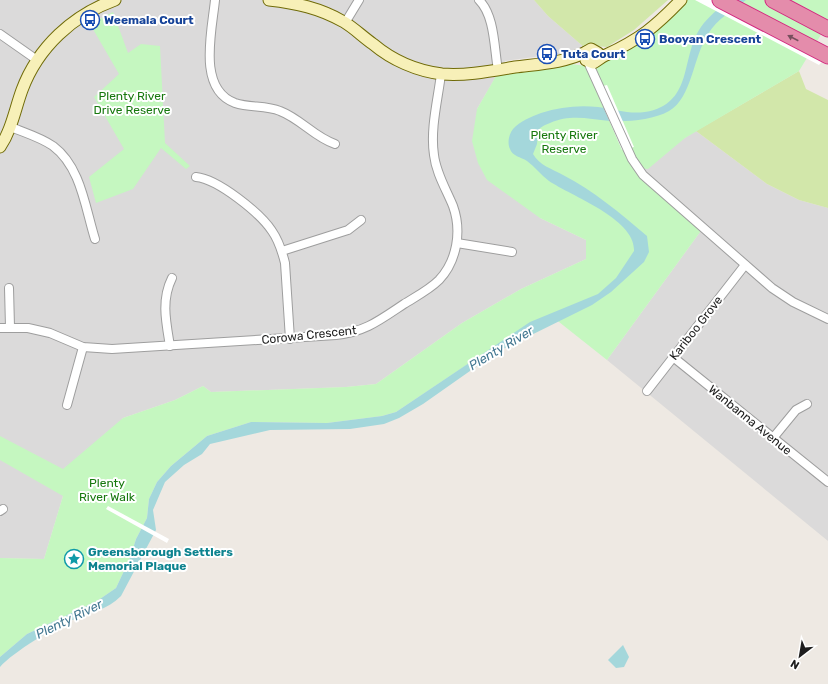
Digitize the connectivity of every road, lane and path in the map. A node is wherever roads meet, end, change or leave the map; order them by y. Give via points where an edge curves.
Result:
1 (115, 0) edge
2 (215, 0) edge
3 (269, 0) edge
4 (359, 0) edge
5 (479, 0) edge
6 (671, 0) edge
7 (681, 0) edge
8 (720, 0) edge
9 (773, 0) edge
10 (345, 23) junction
11 (828, 29) edge
12 (0, 34) edge
13 (828, 56) edge
14 (592, 57) junction
15 (37, 60) junction
16 (498, 70) junction
17 (442, 74) junction
18 (11, 127) junction
19 (335, 144) dead end
20 (0, 147) edge
21 (196, 177) dead end
22 (361, 220) dead end
23 (95, 240) dead end
24 (457, 243) junction
25 (282, 251) junction
26 (512, 252) dead end
27 (745, 265) junction
28 (172, 278) dead end
29 (9, 288) dead end
30 (828, 319) edge
31 (10, 327) junction
32 (0, 328) edge
33 (290, 338) junction
34 (83, 346) junction
35 (170, 346) junction
36 (673, 357) junction
37 (647, 391) dead end
38 (807, 404) dead end
39 (67, 405) dead end
40 (773, 438) junction
41 (828, 482) edge

1 - 15 street via 98,6 72,23 56,37
2 - 19 street via 210,68 213,82 221,94 238,104 282,111 322,139
3 - 10 street via 306,6
4 - 10 street
5 - 16 street via 490,21
6 - 14 street via 636,32
7 - 14 street via 637,40
13 -> 8 highway
9 - 11 highway
10 - 17 street via 394,58
12 - 15 street
14 - 16 street
14 - 27 street via 600,87 637,168
15 - 18 street via 23,88
16 - 17 street
17 - 24 street, Corowa Crescent via 434,129 434,154 455,213
18 - 20 street
18 - 23 street via 48,143 70,163
21 - 25 street via 216,182 261,218 273,232
22 - 25 street via 348,230
24 - 26 street
24 - 33 street, Corowa Crescent via 450,264 438,280 371,326 348,334
25 - 33 street via 286,271
27 - 30 street via 783,296
27 - 36 street, Kariboo Grove
28 - 35 street via 166,290 165,304
29 - 31 street
31 - 32 street, Corowa Crescent
31 - 34 street, Corowa Crescent via 44,332
33 - 35 street, Corowa Crescent
34 - 35 street, Corowa Crescent via 112,349
34 - 39 street
36 - 37 street, Kariboo Grove
36 - 40 street, Wanbanna Avenue
38 - 40 street via 796,410
40 - 41 street, Wanbanna Avenue

